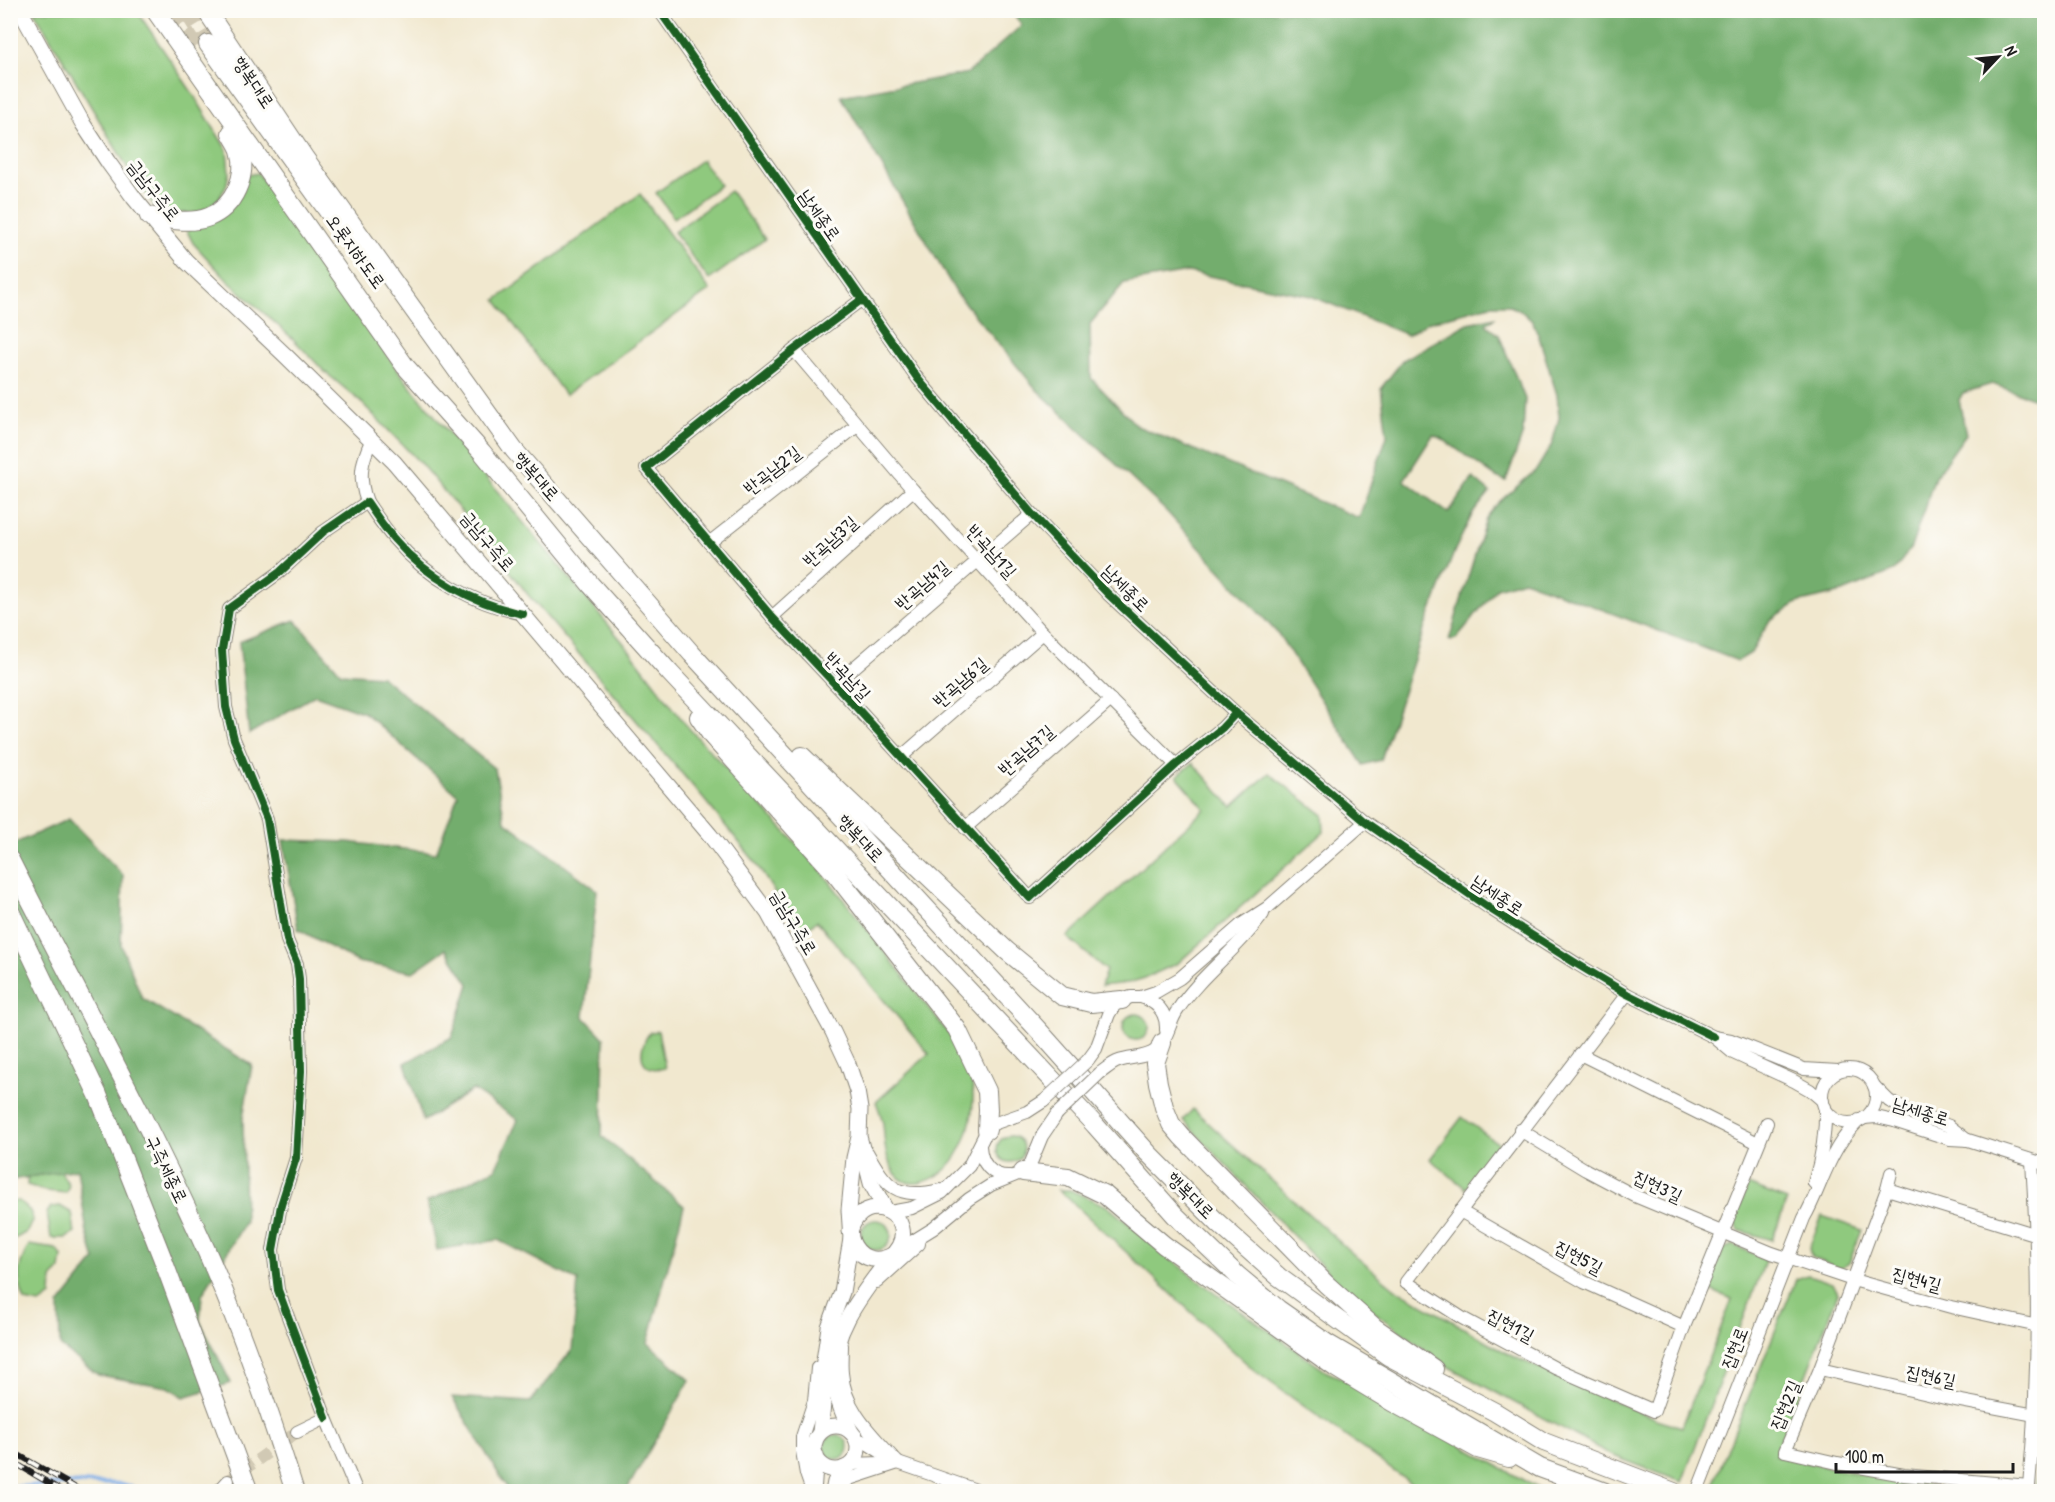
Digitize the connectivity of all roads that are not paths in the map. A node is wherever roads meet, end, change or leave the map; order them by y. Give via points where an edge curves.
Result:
1 (20, 10) edge
2 (155, 10) edge
3 (206, 10) edge
4 (659, 10) edge
5 (202, 79) junction
6 (149, 216) junction
7 (861, 300) junction
8 (794, 350) junction
9 (857, 426) junction
10 (372, 439) junction
11 (514, 450) junction
12 (482, 452) junction
13 (913, 490) junction
14 (368, 502) junction
15 (1032, 514) junction
16 (709, 543) junction
17 (976, 561) junction
18 (523, 614) junction
19 (772, 617) junction
20 (1042, 633) junction
21 (692, 654) junction
22 (670, 673) junction
23 (835, 684) junction
24 (1111, 700) junction
25 (1236, 713) junction
26 (902, 757) junction
27 (1176, 765) junction
28 (1365, 822) junction
29 (965, 828) junction
30 (10, 860) edge
31 (1267, 908) junction
32 (10, 911) edge
33 (1627, 994) junction
34 (1141, 996) junction
35 (1122, 1000) junction
36 (1714, 1037) junction
37 (1164, 1038) junction
38 (1580, 1054) junction
39 (1838, 1071) junction
40 (1874, 1086) junction
41 (1824, 1104) junction
42 (1862, 1119) junction
43 (1767, 1123) dead end
44 (1520, 1130) junction
45 (859, 1137) junction
46 (983, 1138) junction
47 (1968, 1140) junction
48 (1758, 1143) junction
49 (2032, 1161) junction
50 (2044, 1164) edge
51 (1891, 1173) dead end
52 (1019, 1174) junction
53 (947, 1188) junction
54 (1887, 1188) junction
55 (888, 1211) junction
56 (1460, 1211) junction
57 (1804, 1218) junction
58 (934, 1228) junction
59 (1722, 1232) junction
60 (850, 1235) junction
61 (2037, 1235) junction
62 (893, 1253) junction
63 (1788, 1259) junction
64 (1852, 1280) junction
65 (861, 1297) junction
66 (2038, 1326) junction
67 (1684, 1327) junction
68 (835, 1330) junction
69 (1820, 1369) junction
70 (1495, 1412) junction
71 (2035, 1415) junction
72 (326, 1418) junction
73 (297, 1432) tunnel mouth
74 (820, 1432) junction
75 (853, 1435) junction
76 (816, 1455) junction
77 (898, 1463) junction
78 (847, 1466) junction
79 (1540, 1468) junction
80 (228, 1481) tunnel mouth
81 (218, 1491) edge
82 (249, 1491) edge
83 (295, 1491) edge
84 (357, 1491) edge
85 (813, 1491) edge
86 (834, 1491) edge
87 (982, 1491) edge
88 (1605, 1491) edge
89 (1674, 1491) edge
90 (1697, 1491) edge

1 - 6 main road, 금남구즉로 via 83,124
2 - 5 highway, 행복대로
3 - 11 highway, 행복대로 via 304,157
4 - 7 street, 남세종로
5 - 6 highway via 240,151 239,186 225,207 208,218 179,221
5 - 12 highway, 행복대로 via 405,366
6 - 10 main road, 금남구즉로 via 186,261
7 - 8 street, 반곡남길
7 - 15 street, 남세종로 via 918,379
8 - 9 street, 반곡남1길
8 - 16 street, 반곡남길 via 646,468
9 - 13 street, 반곡남1길
9 - 16 street, 반곡남2길
10 - 14 street via 363,458
10 - 18 main road, 금남구즉로
11 - 12 highway, 오롯지하도로 via 401,312 203,48 286,182
11 - 21 highway, 행복대로
12 - 22 highway, 행복대로 via 591,585
13 - 17 street, 반곡남1길
13 - 19 street, 반곡남3길
14 - 18 street via 395,541 444,583 496,608
14 - 72 street via 323,532 280,572 229,609 222,650 226,707 234,739 267,819 287,940 297,964 301,1071 296,1158 281,1205 273,1250 278,1290
15 - 17 street, 반곡남4길
15 - 25 street, 남세종로 via 1108,594
16 - 19 street, 반곡남길
17 - 20 street, 반곡남1길
17 - 23 street, 반곡남4길
18 - 45 main road, 금남구즉로 via 710,835 768,913 848,1065 860,1109
19 - 23 street, 반곡남길
20 - 24 street, 반곡남1길
20 - 26 street, 반곡남6길
21 - 35 highway via 770,723 1006,951 1062,996 1091,1003
21 - 70 highway, 행복대로 via 1148,1153 1218,1223 1279,1277 1388,1356
22 - 46 highway via 712,736 834,872 957,1029 987,1090
22 - 79 highway, 행복대로 via 1175,1215 1238,1275 1328,1344
23 - 26 street, 반곡남길
24 - 27 street, 반곡남1길
24 - 29 street, 반곡남7길
25 - 27 street, 반곡남길
25 - 28 street, 남세종로
26 - 29 street, 반곡남길
27 - 29 street, 반곡남길 via 1030,898
28 - 31 street
28 - 33 street, 남세종로 via 1492,910
30 - 83 highway, 구즉세종로 via 202,1241 239,1328
31 - 34 street via 1242,924 1180,978
31 - 37 street via 1249,934 1190,994
32 - 82 highway, 구즉세종로 via 98,1095
33 - 36 street, 남세종로
33 - 38 street, 집현1길
34 - 35 street
34 - 37 street via 1164,1014
35 - 46 street, bridge via 1109,1014 1088,1060 1044,1101 1027,1112 993,1124
36 - 39 street, 남세종로 via 1804,1069
36 - 41 street, 남세종로 via 1733,1053 1810,1090
37 - 52 street, bridge via 1146,1055 1117,1061 1100,1073 1057,1114 1030,1165
37 - 70 highway via 1155,1063 1158,1083 1171,1124 1182,1137 1374,1328
38 - 44 street, 집현1길
38 - 48 street
39 - 40 street via 1862,1072
39 - 41 street via 1825,1083
40 - 42 street via 1874,1104
40 - 47 street, 남세종로 via 1889,1101 1949,1126
41 - 42 street via 1838,1120
41 - 57 street, 집현로 via 1824,1147
42 - 47 street, 남세종로 via 1876,1117 1950,1139
42 - 57 street, 집현로 via 1832,1156
43 - 48 street, 집현1길
44 - 56 street, 집현1길
44 - 59 street, 집현3길 via 1635,1196
45 - 53 street via 881,1177 896,1190 914,1194
45 - 55 main road, 금남구즉로 via 871,1183
45 - 60 main road, 금남구즉로 via 849,1210
46 - 52 street via 983,1162 989,1169 1005,1176
46 - 53 street via 969,1166
47 - 49 street, 남세종로
48 - 59 street, 집현1길
49 - 50 street, 남세종로
49 - 61 street, 집현2길
51 - 54 street, 집현2길
52 - 58 street via 969,1198
52 - 79 highway via 1068,1177 1105,1195 1164,1245 1336,1368 1478,1449
53 - 55 street via 912,1208
54 - 61 street
54 - 64 street, 집현2길
55 - 60 main road via 865,1210 858,1215
55 - 62 main road, 금남구즉로 via 896,1217 902,1233
56 - 67 street, 집현5길 via 1584,1282
56 - 67 street, 집현1길 via 1406,1282 1462,1318 1555,1368 1654,1411
57 - 63 street, 집현로
58 - 62 street
58 - 65 street
59 - 63 street, 집현3길
59 - 67 street, 집현1길
60 - 62 main road via 854,1248 867,1258 884,1259
60 - 68 main road, 금남구즉로
61 - 66 street, 집현2길
62 - 65 main road, 금남구즉로
63 - 64 street, 집현4길
63 - 90 street, 집현로
64 - 66 street, 집현4길
64 - 69 street, 집현2길
65 - 68 main road, 금남구즉로
66 - 71 street, 집현2길
68 - 74 main road, 금남구즉로 via 822,1374
68 - 75 main road, 금남구즉로 via 834,1382
68 - 77 street via 845,1392 852,1408
68 - 85 street via 816,1374 814,1401 802,1437 801,1451
69 - 71 street, 집현6길
69 - 71 street, 집현2길 via 1785,1451 1904,1475 2029,1486
70 - 89 highway, 행복대로 via 1544,1442
72 - 73 street
72 - 84 street
74 - 75 main road via 838,1425
74 - 76 main road via 814,1447
75 - 77 street
75 - 78 main road via 857,1452
76 - 78 main road via 825,1467 833,1470
76 - 85 main road
77 - 78 street
77 - 86 street via 849,1479
77 - 87 street
78 - 86 main road via 835,1482
79 - 88 highway, 행복대로
80 - 81 street

